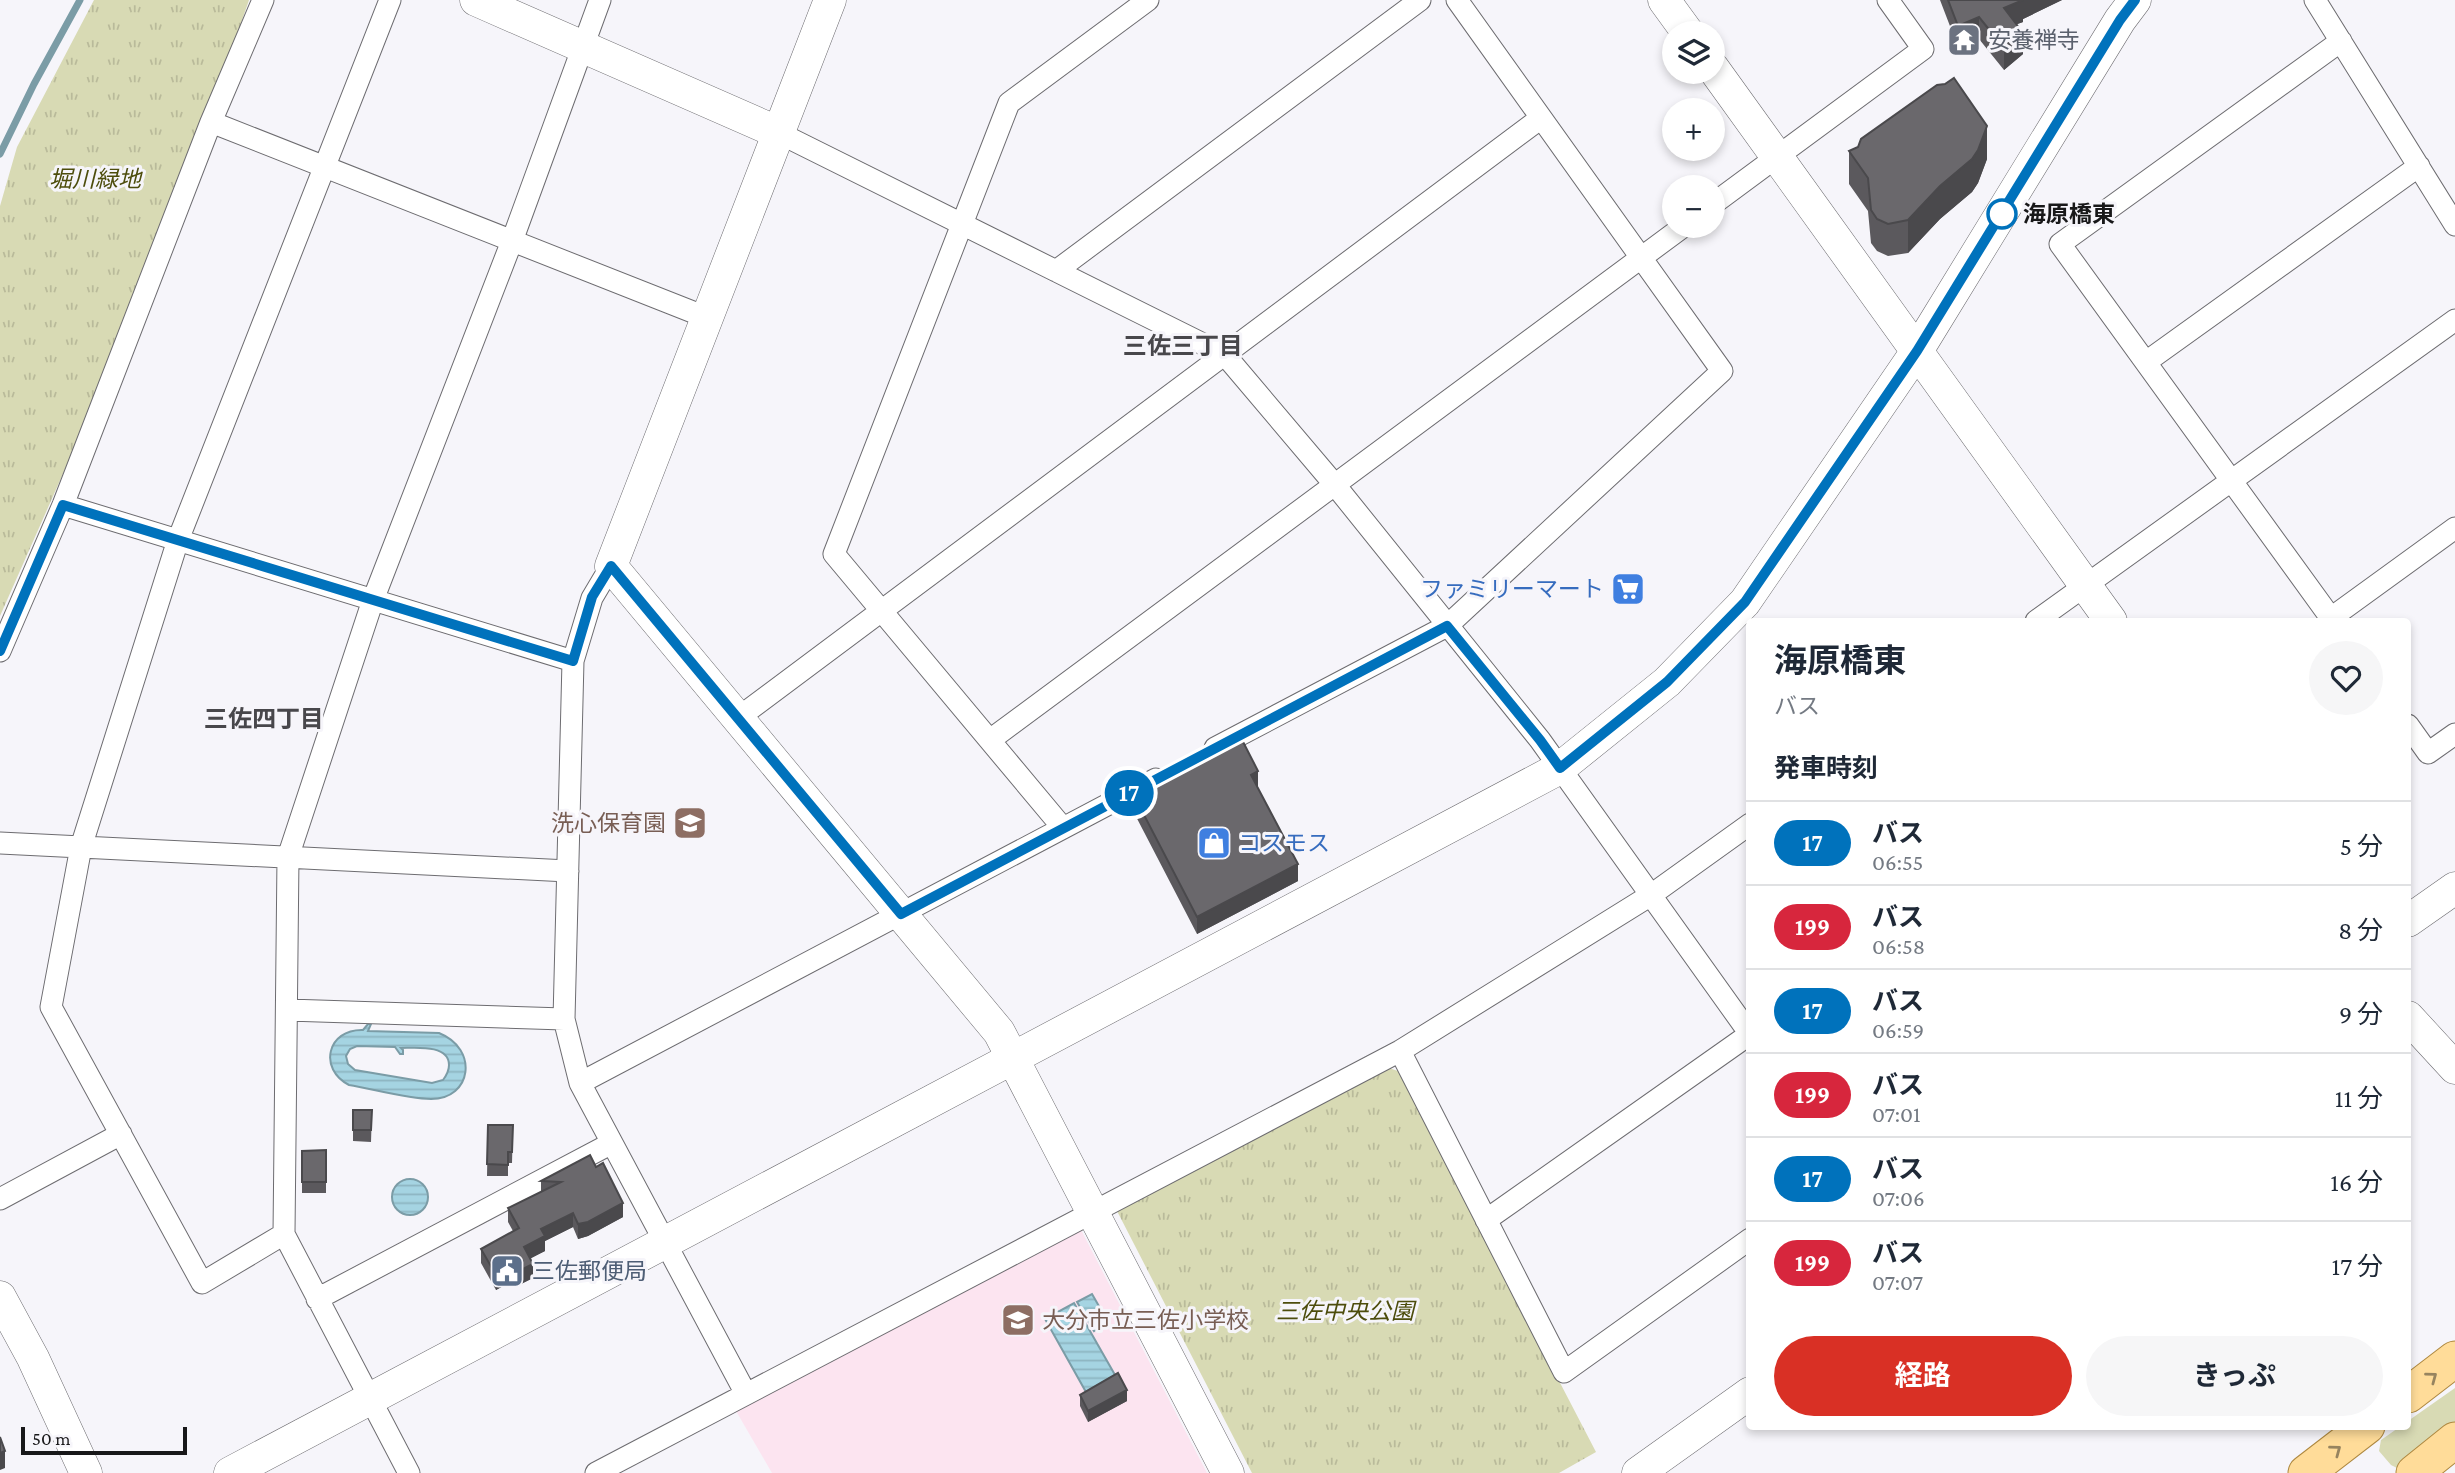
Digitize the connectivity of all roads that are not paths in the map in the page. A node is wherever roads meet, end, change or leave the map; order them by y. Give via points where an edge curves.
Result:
1 (263, 0) edge
2 (390, 0) edge
3 (476, 0) edge
4 (600, 0) edge
5 (830, 0) edge
6 (1149, 0) edge
7 (1420, 0) edge
8 (1457, 0) edge
9 (1664, 0) edge
10 (1888, 0) edge
11 (2135, 0) edge
12 (2315, 0) edge
13 (1679, 21) edge
14 (2341, 41) junction
15 (581, 46) junction
16 (1725, 84) edge
17 (1541, 118) junction
18 (211, 122) junction
19 (777, 132) junction
20 (1777, 157) junction
21 (2418, 166) junction
22 (325, 167) junction
23 (1725, 195) edge
24 (962, 224) junction
25 (2455, 225) edge
26 (1668, 238) edge
27 (512, 241) junction
28 (1641, 258) junction
29 (1056, 271) junction
30 (708, 318) junction
31 (2455, 320) edge
32 (1917, 351) junction
33 (1224, 355) junction
34 (2146, 362) junction
35 (2232, 482) junction
36 (1335, 485) junction
37 (63, 505) junction
38 (2455, 528) edge
39 (178, 540) junction
40 (611, 566) junction
41 (2086, 586) junction
42 (373, 600) junction
43 (882, 611) junction
44 (2040, 618) edge
45 (2109, 618) edge
46 (2331, 618) edge
47 (2335, 618) edge
48 (1447, 626) junction
49 (0, 651) edge
50 (573, 661) junction
51 (738, 719) junction
52 (2411, 729) edge
53 (2455, 734) edge
54 (990, 740) junction
55 (1199, 756) edge
56 (1560, 768) junction
57 (1175, 769) edge
58 (1746, 827) edge
59 (1063, 828) junction
60 (0, 843) edge
61 (81, 847) junction
62 (288, 857) junction
63 (568, 870) junction
64 (2455, 888) edge
65 (1651, 895) junction
66 (901, 914) junction
67 (2411, 919) edge
68 (288, 1010) junction
69 (564, 1019) junction
70 (2411, 1020) edge
71 (1746, 1028) edge
72 (1746, 1037) edge
73 (1400, 1051) junction
74 (1013, 1058) junction
75 (2455, 1069) edge
76 (580, 1083) junction
77 (121, 1134) junction
78 (612, 1143) junction
79 (0, 1199) edge
80 (1093, 1212) junction
81 (1486, 1220) junction
82 (284, 1234) junction
83 (665, 1242) junction
84 (1746, 1242) edge
85 (0, 1297) edge
86 (317, 1299) junction
87 (2455, 1359) edge
88 (2411, 1393) edge
89 (746, 1394) junction
90 (1746, 1396) edge
91 (370, 1399) junction
92 (2362, 1430) edge
93 (2455, 1440) edge
94 (86, 1473) edge
95 (230, 1473) edge
96 (409, 1473) edge
97 (596, 1473) edge
98 (1228, 1473) edge
99 (1638, 1473) edge
100 (2306, 1473) edge
101 (2414, 1473) edge

1 - 18 street
2 - 22 street
3 - 15 street
4 - 15 street
5 - 19 street
6 - 24 street via 1009,103
7 - 29 street
8 - 17 street
9 - 13 street
10 - 20 street via 1923,49
11 - 32 street
12 - 14 street
14 - 21 street
14 - 34 street via 2060,244
15 - 19 street
15 - 27 street
16 - 20 street
17 - 28 street
17 - 33 street
18 - 22 street
18 - 37 street
19 - 24 street
19 - 30 street
20 - 23 street
20 - 32 street
21 - 25 street
21 - 34 street
22 - 27 street
22 - 39 street
24 - 29 street
24 - 43 street via 834,554
26 - 28 street
27 - 30 street
27 - 42 street
28 - 36 street
28 - 48 street via 1722,371
29 - 33 street
30 - 40 street
31 - 35 street
32 - 41 street
32 - 56 street via 1745,602 1667,682
33 - 36 street
33 - 43 street
34 - 35 street
35 - 41 street
35 - 46 street
36 - 48 street
36 - 54 street
37 - 39 street
37 - 49 street
38 - 47 street
39 - 42 street
39 - 61 street
40 - 50 street via 592,597
40 - 51 street
41 - 44 street
41 - 45 street
42 - 50 street
42 - 62 street
43 - 51 street
43 - 54 street
48 - 55 street
48 - 56 street
50 - 63 street
51 - 66 street
52 - 53 street via 2428,753
54 - 59 street
56 - 65 street
56 - 74 street
57 - 59 street
58 - 65 street
59 - 66 street
60 - 61 street
61 - 62 street
61 - 77 street via 51,1007
62 - 63 street
62 - 68 street
63 - 69 street
64 - 67 street
65 - 71 street
65 - 73 street
66 - 74 street via 999,1032
66 - 76 street
68 - 69 street
68 - 82 street
69 - 76 street
70 - 75 street
72 - 81 street
73 - 80 street
73 - 81 street
74 - 80 street
74 - 83 street
76 - 78 street
77 - 79 street
77 - 82 street via 202,1283
78 - 83 street
78 - 86 street
80 - 89 street
80 - 98 street
81 - 84 street via 1564,1372
82 - 86 street
83 - 89 street
83 - 91 street
85 - 94 street
86 - 91 street
88 -> 87 main road
89 - 97 street
90 - 99 street
91 - 95 street
91 - 96 street
100 -> 92 main road
93 - 101 main road

